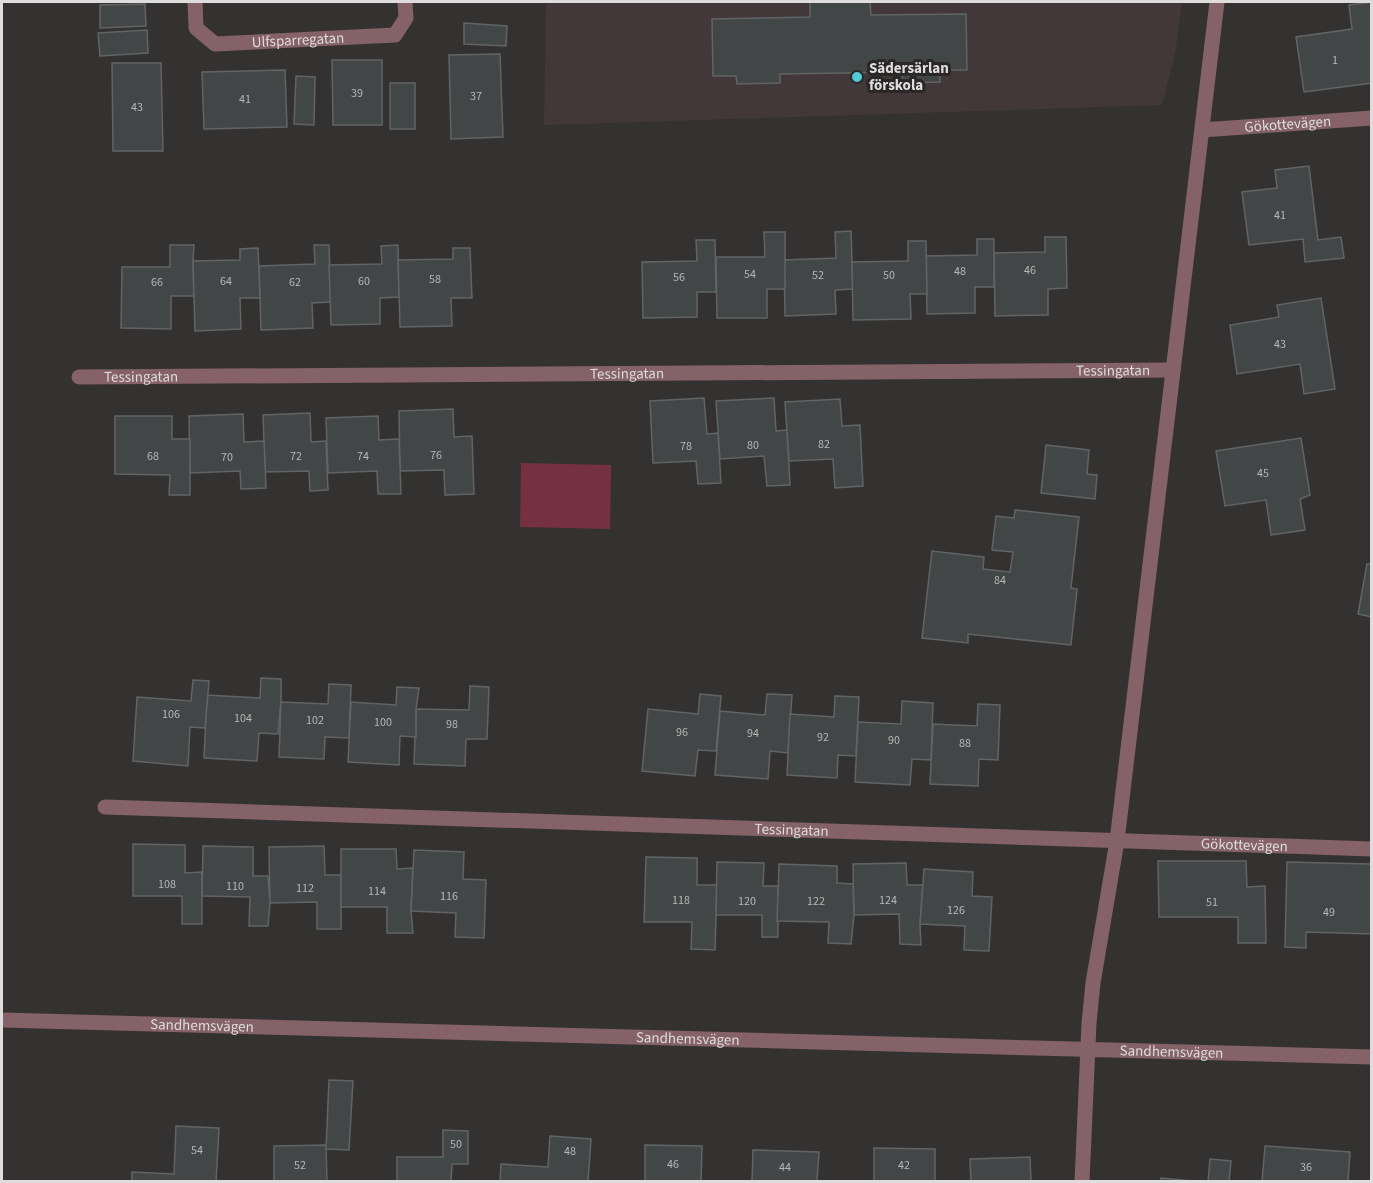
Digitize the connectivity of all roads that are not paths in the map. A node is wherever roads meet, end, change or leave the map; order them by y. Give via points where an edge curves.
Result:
1 (195, 2) edge
2 (405, 2) edge
3 (1218, 2) edge
4 (1371, 118) edge
5 (1202, 130) junction
6 (1173, 370) junction
7 (79, 377) dead end
8 (105, 807) dead end
9 (1117, 841) junction
10 (1371, 849) edge
11 (2, 1020) edge
12 (1086, 1049) junction
13 (1371, 1057) edge
14 (1082, 1182) edge

1 - 2 street, Ulfsparregatan via 196,28 215,44 394,35 406,18
3 - 5 street
4 - 5 street, Gökottevägen
5 - 6 street
6 - 7 street, Tessingatan
6 - 9 street
8 - 9 street, Tessingatan
9 - 10 street, Gökottevägen
9 - 12 street
11 - 12 street, Sandhemsvägen
12 - 13 street, Sandhemsvägen
12 - 14 street

